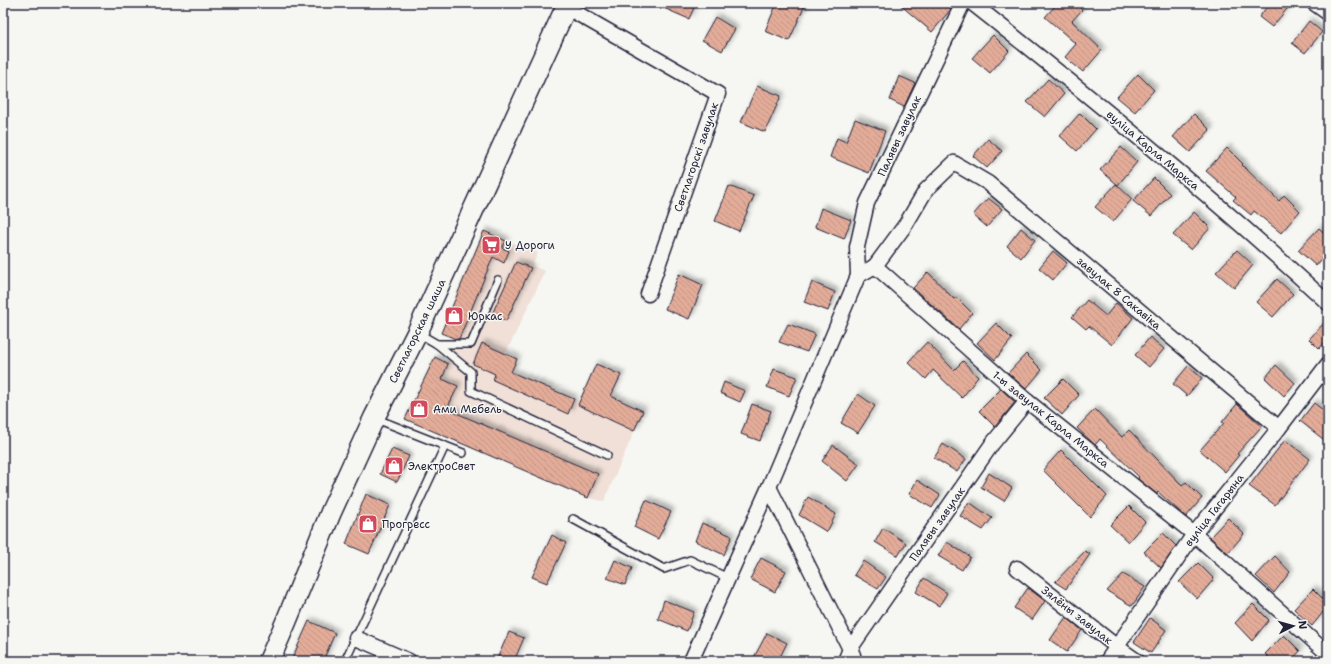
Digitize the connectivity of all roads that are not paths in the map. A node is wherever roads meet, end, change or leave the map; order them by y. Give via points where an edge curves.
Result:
1 (963, 3) edge
2 (972, 3) edge
3 (1314, 3) edge
4 (567, 5) edge
5 (1328, 14) edge
6 (875, 266) junction
7 (858, 276) junction
8 (498, 280) dead end
9 (648, 294) dead end
10 (1328, 303) edge
11 (417, 333) junction
12 (437, 344) junction
13 (1328, 364) edge
14 (1027, 401) junction
15 (374, 418) junction
16 (1279, 428) junction
17 (445, 446) junction
18 (463, 453) dead end
19 (607, 455) dead end
20 (769, 487) junction
21 (574, 519) dead end
22 (1194, 534) junction
23 (1017, 568) dead end
24 (728, 578) junction
25 (356, 638) junction
26 (1117, 647) junction
27 (1328, 654) edge
28 (850, 657) edge
29 (269, 661) edge
30 (346, 661) edge
31 (409, 661) edge
32 (690, 661) edge
33 (1107, 661) edge
34 (1137, 661) edge

1 - 7 street, Палявы завулак via 867,203 857,247
2 - 10 street, вуліца Карла Маркса via 1189,180
3 - 5 street
4 - 9 street, Светлагорскі завулак via 718,94
4 - 11 main road, Светлагорская шаша
6 - 7 street
6 - 14 street, 1-ы завулак Карла Маркса
6 - 16 street, завулак 8 Сакавіка via 906,224 926,190 954,164 988,183
7 - 20 street, Палявы завулак
8 - 12 lane via 471,344
11 - 12 lane
11 - 15 main road, Светлагорская шаша
12 - 19 lane via 471,372 471,391
13 - 16 street, вуліца Гагарына
14 - 22 street, 1-ы завулак Карла Маркса
14 - 28 street, Палявы завулак via 992,444
15 - 17 lane
15 - 29 main road, Светлагорская шаша
16 - 22 street, вуліца Гагарына
17 - 18 lane
17 - 25 lane
20 - 24 street, Палявы завулак
20 - 28 street, Палявы завулак
21 - 24 lane via 664,569 690,560
22 - 26 street, вуліца Гагарына
22 - 27 street, 1-ы завулак Карла Маркса
23 - 26 street, Зялёны завулак
24 - 32 street, Палявы завулак
25 - 30 lane
25 - 31 street
26 - 33 street, вуліца Гагарына
26 - 34 street, Зялёны завулак

